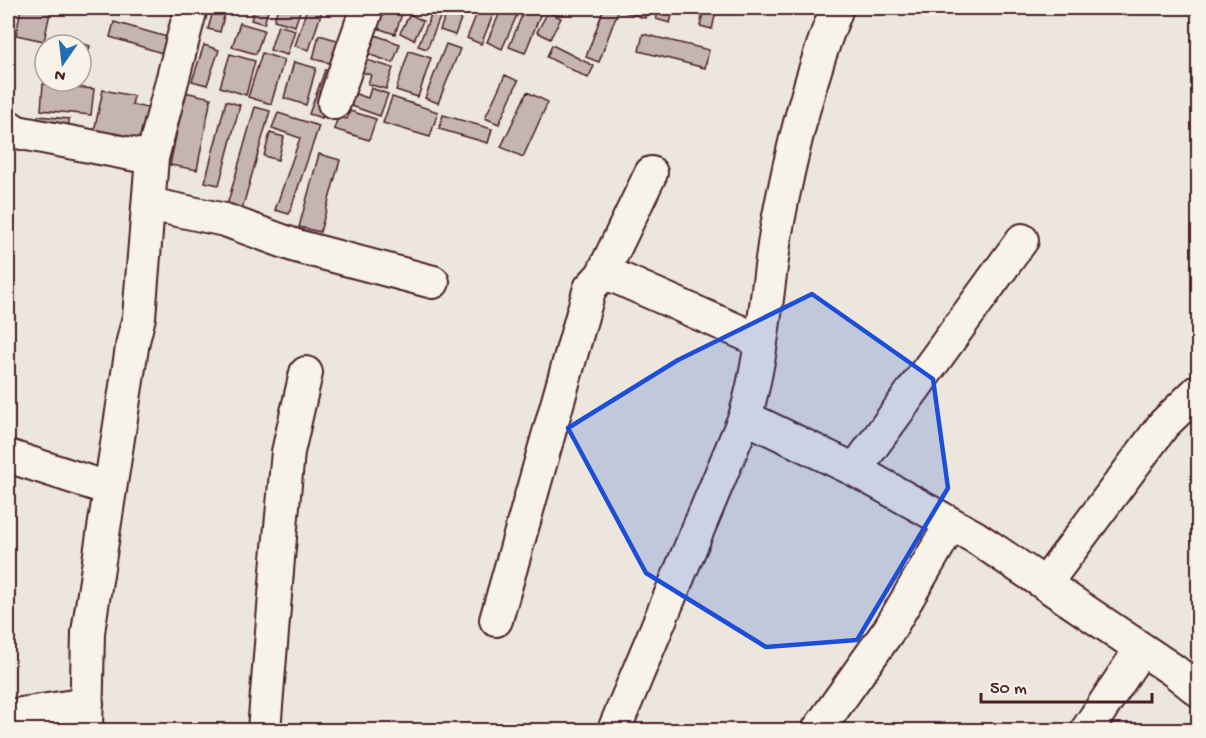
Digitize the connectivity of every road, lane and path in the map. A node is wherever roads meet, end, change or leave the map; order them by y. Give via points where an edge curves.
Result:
1 (191, 8) edge
2 (367, 8) edge
3 (837, 8) edge
4 (334, 103) dead end
5 (8, 126) edge
6 (152, 158) junction
7 (651, 173) dead end
8 (148, 204) junction
9 (1022, 240) dead end
10 (602, 275) junction
11 (433, 282) dead end
12 (761, 341) junction
13 (306, 373) dead end
14 (1198, 391) edge
15 (745, 417) junction
16 (8, 456) edge
17 (855, 470) junction
18 (110, 489) junction
19 (951, 524) junction
20 (1045, 584) junction
21 (496, 620) dead end
22 (1141, 649) junction
23 (1198, 690) edge
24 (8, 716) edge
25 (86, 717) edge
26 (264, 730) edge
27 (614, 730) edge
28 (818, 730) edge
29 (1087, 730) edge

1 - 6 street
2 - 4 street
3 - 12 street via 798,125 776,232
5 - 6 street via 17,132
6 - 8 street
7 - 10 street
8 - 11 street via 225,220 296,246
8 - 18 street via 139,317
9 - 17 street
10 - 12 street via 616,277
10 - 21 street via 590,288
12 - 15 street
13 - 26 street via 288,452
14 - 20 street via 1164,424
15 - 17 street
15 - 27 street
16 - 18 street
17 - 19 street
18 - 25 street via 88,632
19 - 20 street
19 - 28 street via 889,630
20 - 22 street
22 - 23 street
22 - 29 street
24 - 25 street

